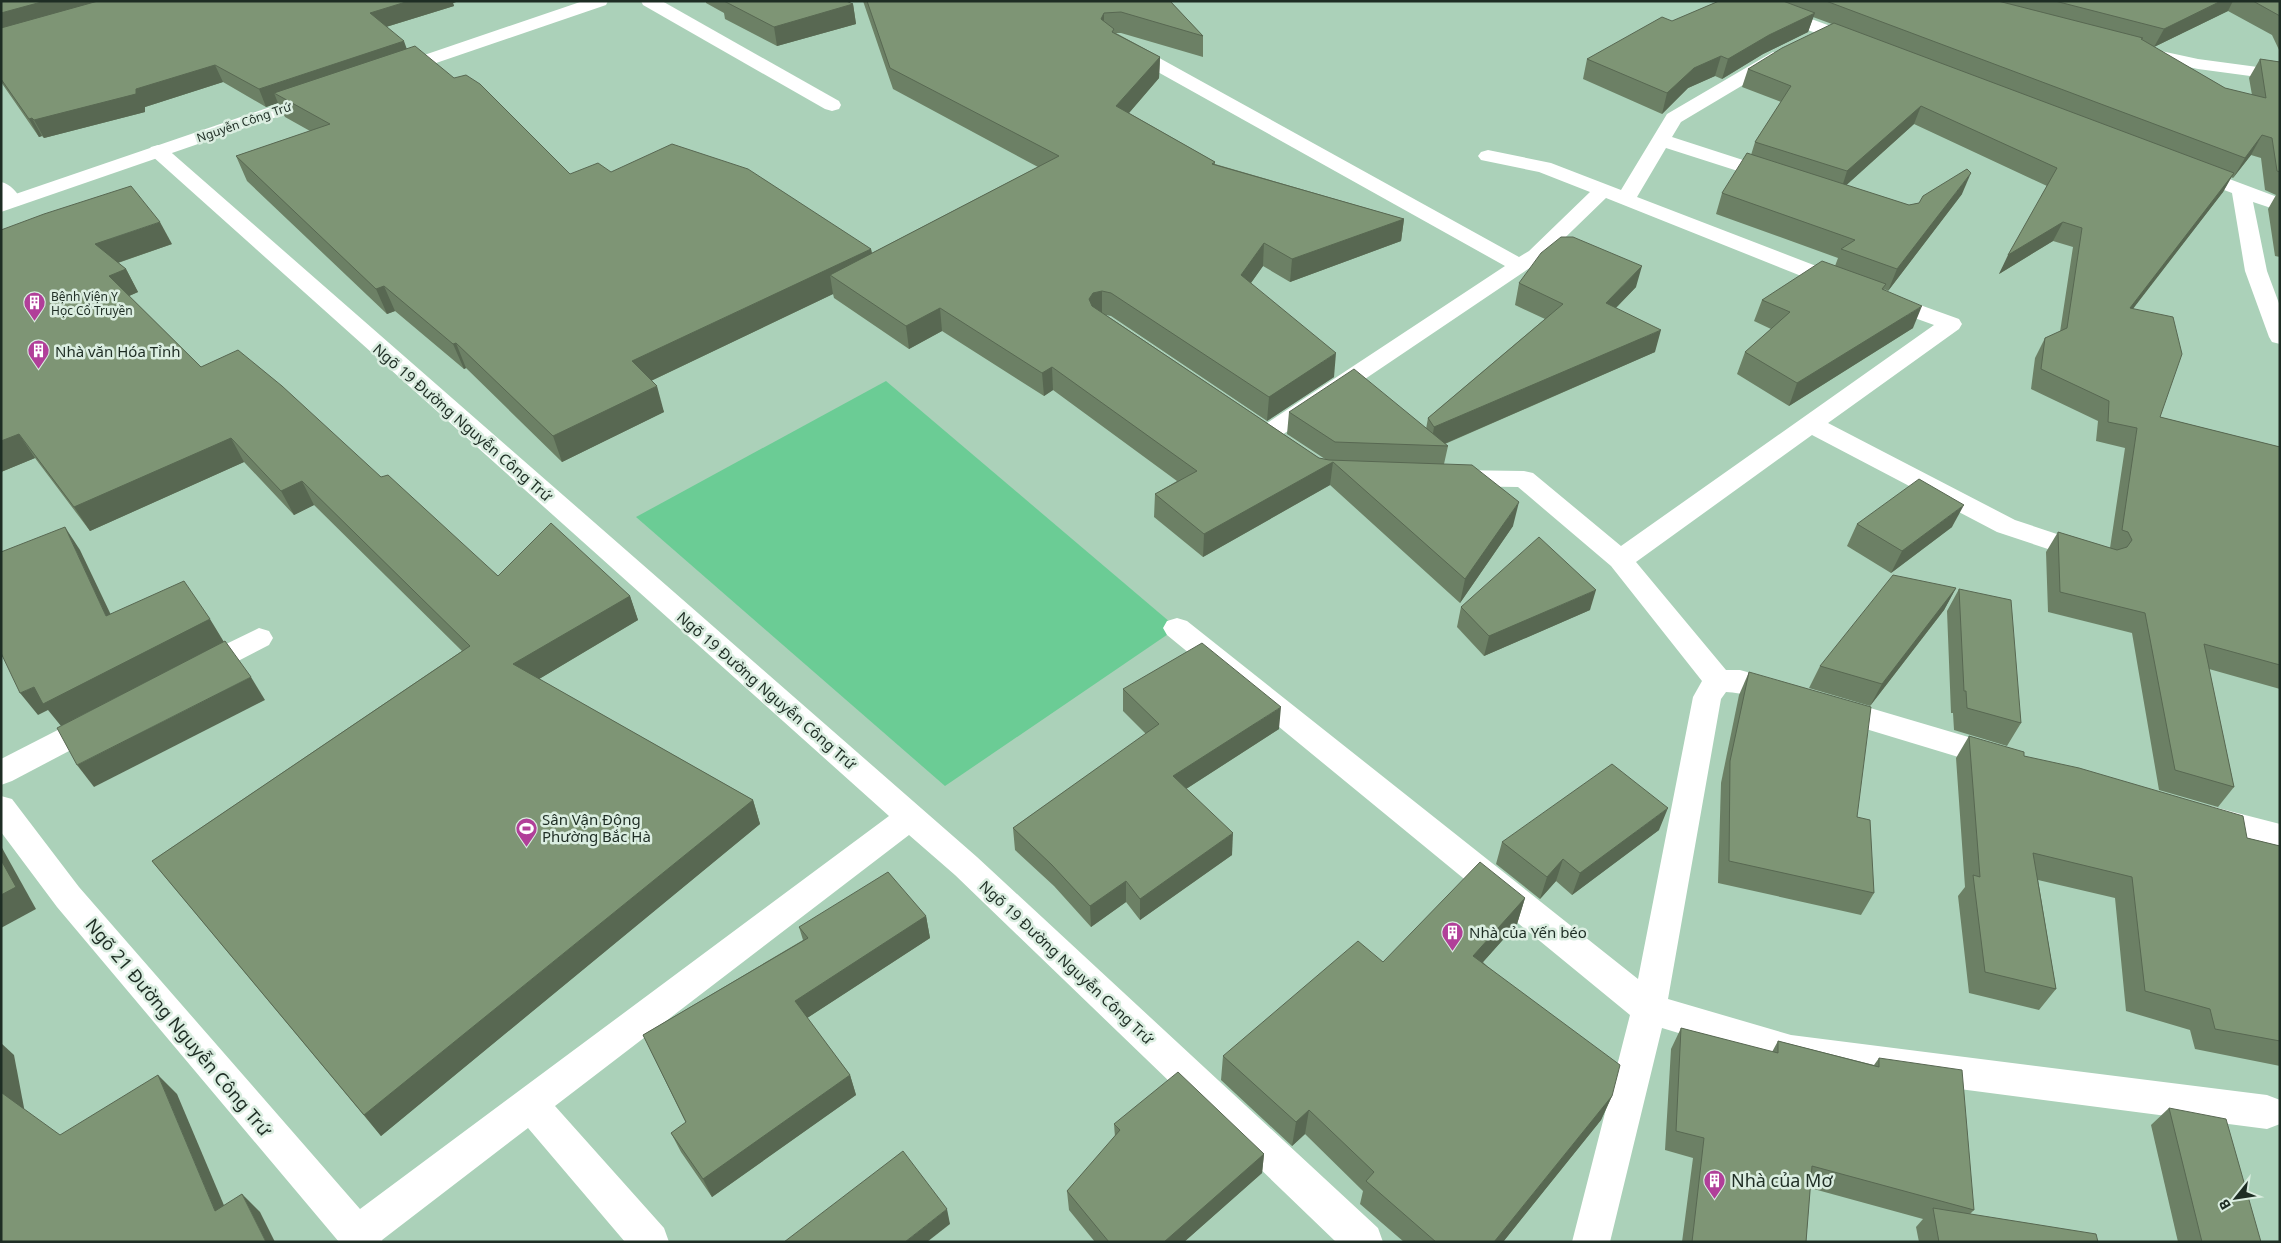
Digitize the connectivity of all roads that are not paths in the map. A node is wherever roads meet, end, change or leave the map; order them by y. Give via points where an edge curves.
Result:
1 (600, 1) edge
2 (649, 1) edge
3 (1746, 1) edge
4 (1829, 32) junction
5 (1112, 39) edge
6 (2126, 48) edge
7 (1875, 49) edge
8 (2280, 75) edge
9 (374, 78) edge
10 (336, 91) edge
11 (832, 104) dead end
12 (1661, 140) junction
13 (158, 151) junction
14 (1488, 156) dead end
15 (2177, 165) edge
16 (1792, 182) edge
17 (1602, 190) junction
18 (2241, 190) junction
19 (5, 198) edge
20 (1626, 199) junction
21 (2280, 205) edge
22 (1520, 266) junction
23 (2280, 337) edge
24 (1810, 424) junction
25 (1289, 449) edge
26 (1425, 478) edge
27 (2106, 559) edge
28 (1620, 560) junction
29 (1177, 628) dead end
30 (259, 638) dead end
31 (1718, 681) junction
32 (173, 683) edge
33 (122, 710) edge
34 (2028, 765) edge
35 (1, 773) edge
36 (1, 808) edge
37 (2181, 810) edge
38 (910, 817) junction
39 (2280, 837) edge
40 (1649, 1009) junction
41 (530, 1104) junction
42 (2267, 1112) dead end
43 (360, 1238) edge
44 (650, 1242) edge
45 (1364, 1242) edge
46 (1591, 1242) edge

1 - 9 street
2 - 11 street
3 - 4 street
4 - 7 street
4 - 12 street via 1770,60 1674,118
5 - 22 street
6 - 8 street via 2198,64
10 - 13 street, Nguyễn Công Trứ
12 - 16 street
12 - 20 street
13 - 19 street, Nguyễn Công Trứ
13 - 38 street, Ngõ 19 Đường Nguyễn Công Trứ
14 - 17 street via 1544,167
15 - 18 street
17 - 20 street
17 - 22 street via 1536,255
18 - 21 street
18 - 23 street via 2256,271
20 - 24 street via 1951,324
22 - 25 street via 1259,428
24 - 27 street via 2006,526
24 - 28 street
26 - 28 street via 1524,479
28 - 31 street
29 - 40 street
30 - 32 street
31 - 34 street via 1740,681
31 - 40 street via 1707,697
33 - 35 street
36 - 43 street, Ngõ 21 Đường Nguyễn Công Trứ via 68,897
37 - 39 street
38 - 41 street
38 - 45 street, Ngõ 19 Đường Nguyễn Công Trứ via 974,873
40 - 42 street via 1791,1051
40 - 46 street
41 - 43 street
41 - 44 street

